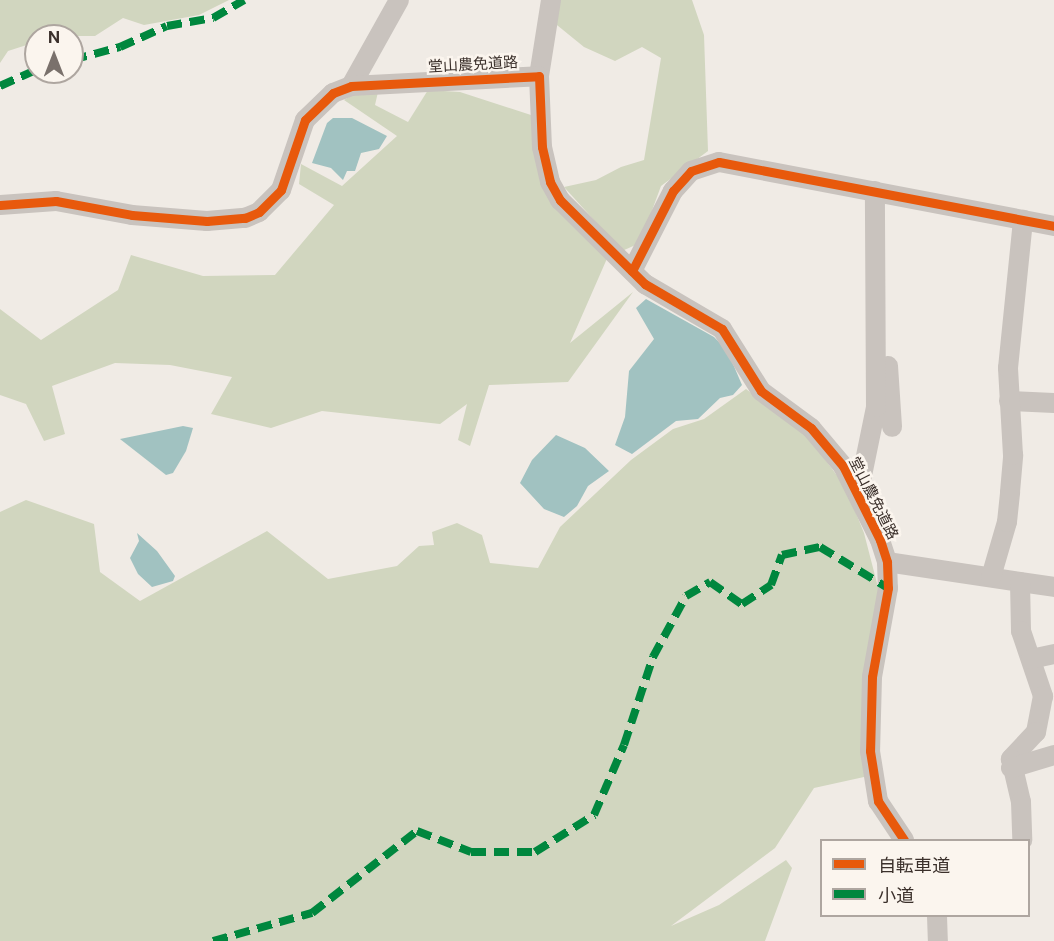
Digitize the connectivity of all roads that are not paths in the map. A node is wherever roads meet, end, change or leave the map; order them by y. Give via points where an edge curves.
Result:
1 (399, 0) edge
2 (551, 0) edge
3 (539, 76) junction
4 (351, 86) junction
5 (875, 191) junction
6 (0, 205) edge
7 (1023, 220) junction
8 (1054, 226) edge
9 (632, 271) junction
10 (877, 363) junction
11 (1009, 401) junction
12 (1054, 403) edge
13 (892, 427) dead end
14 (858, 495) junction
15 (887, 562) junction
16 (991, 577) junction
17 (1020, 582) junction
18 (1054, 586) edge
19 (1054, 654) edge
20 (1031, 659) junction
21 (1049, 698) edge
22 (1054, 755) edge
23 (1011, 768) junction
24 (903, 839) edge
25 (1022, 839) edge
26 (937, 917) edge
27 (938, 941) edge

1 - 4 street
2 - 3 street
3 - 4 street, 堂山農免道路
3 - 9 street, 堂山農免道路 via 542,147 550,182 560,201
4 - 6 street, 堂山農免道路 via 315,106 298,132 280,190 259,212 246,218 207,221 143,216 56,201
5 - 7 street
5 - 9 street via 719,162 692,171 673,191
5 - 10 street
7 - 8 street
7 - 11 street via 1008,368
9 - 14 street, 堂山農免道路 via 645,284 722,329 751,378 811,428 843,466
10 - 13 street via 888,366
10 - 14 street via 876,407
11 - 12 street
11 - 16 street via 1012,455 1007,522
14 - 15 street, 堂山農免道路
15 - 16 street
15 - 24 street, 堂山農免道路 via 887,604 870,706 870,751 878,801
16 - 17 street
17 - 18 street
17 - 20 street via 1021,631
19 - 20 street
20 - 21 street
21 - 23 street via 1036,732 1011,759
22 - 23 street
23 - 25 street via 1021,802
26 - 27 street

